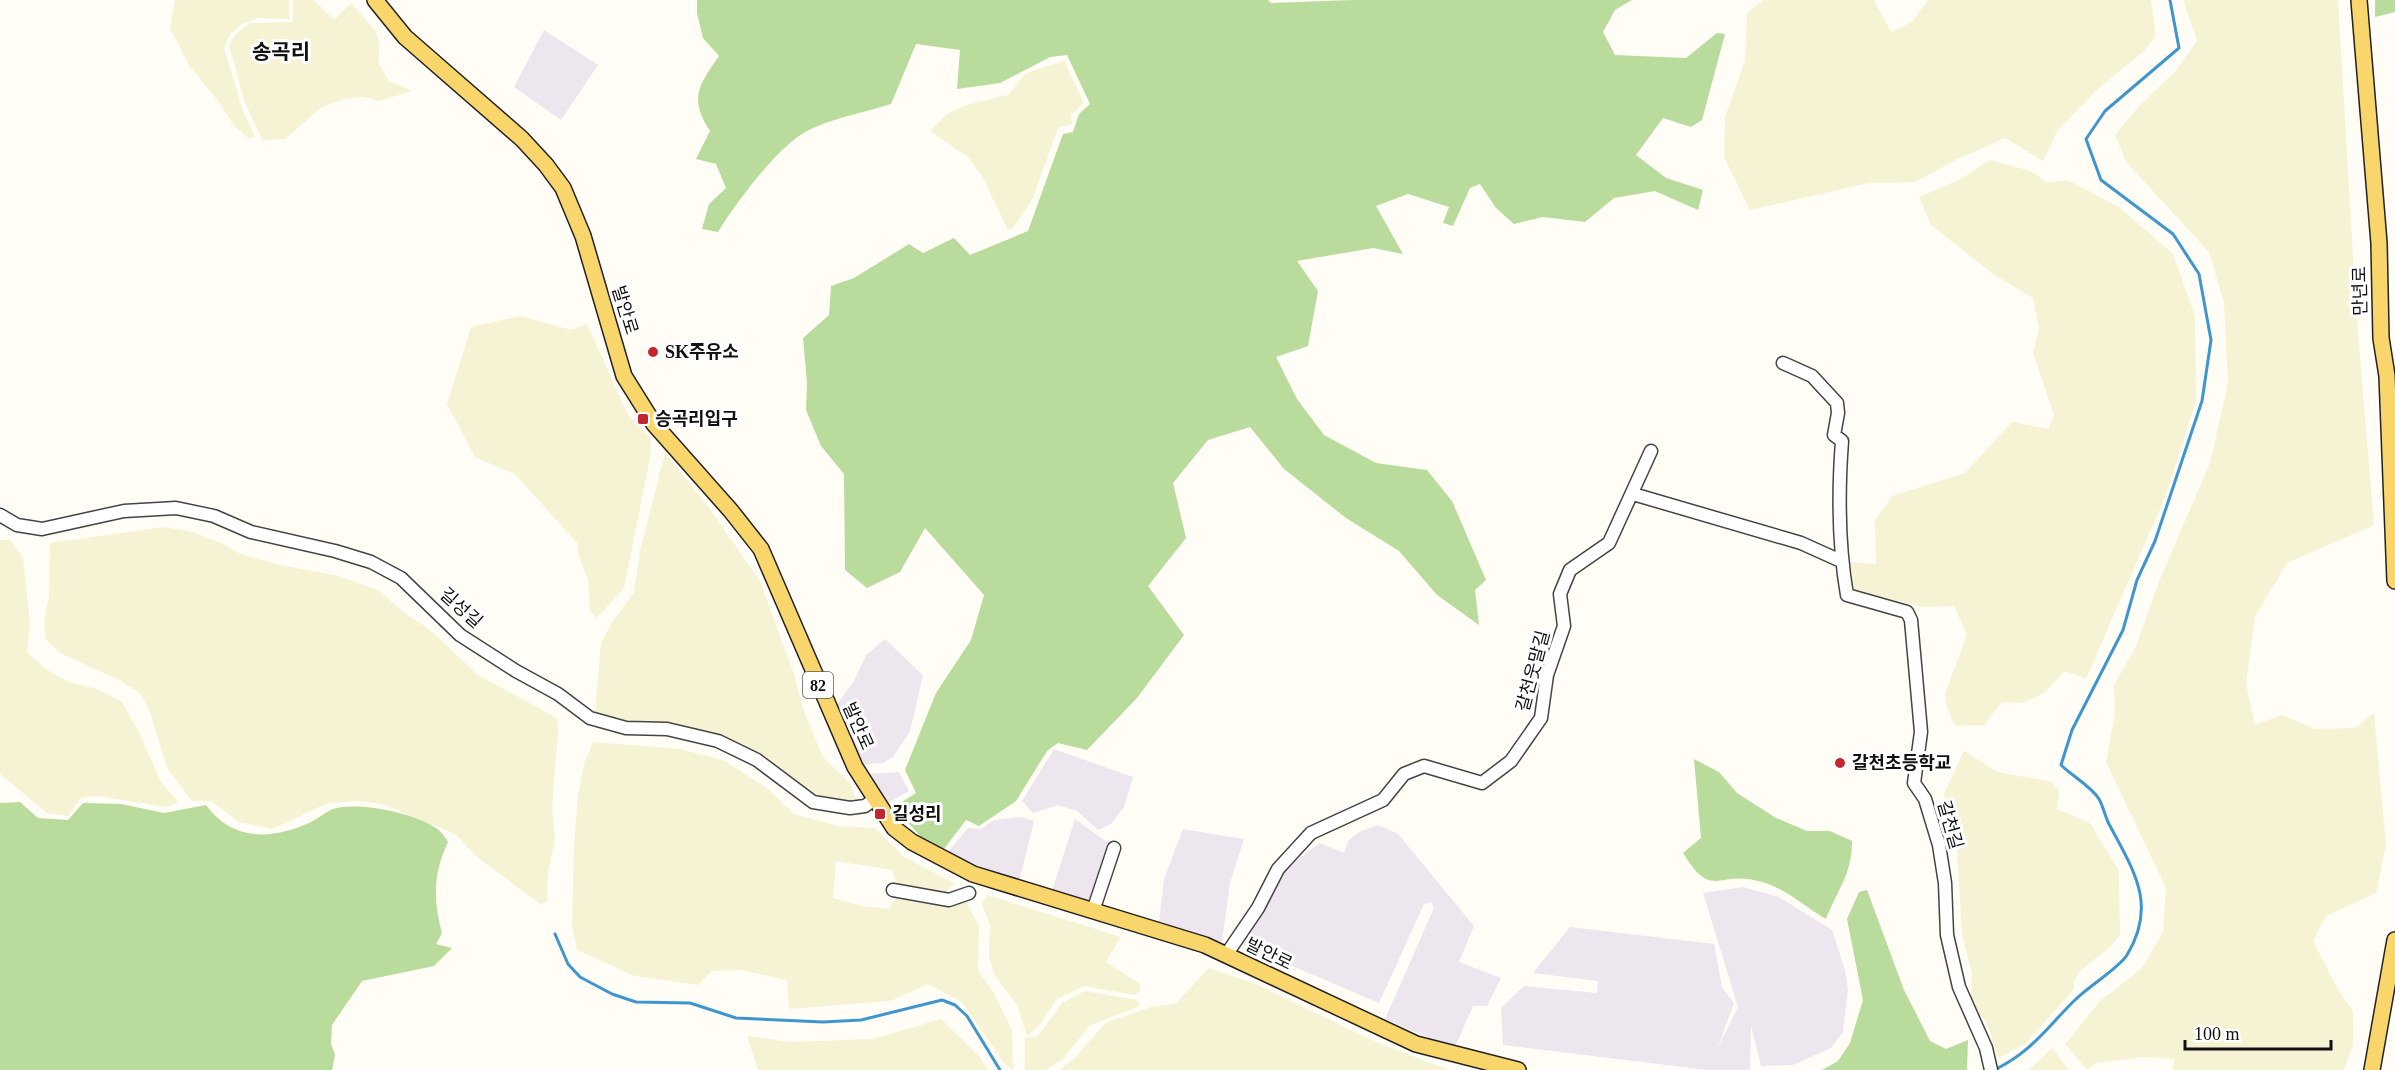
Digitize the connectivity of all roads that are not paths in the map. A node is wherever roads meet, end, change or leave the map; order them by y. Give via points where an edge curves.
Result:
1 (375, 0) edge
2 (2359, 0) edge
3 (1783, 363) dead end
4 (1651, 451) dead end
5 (1633, 494) junction
6 (0, 515) edge
7 (1841, 561) junction
8 (2395, 581) edge
9 (876, 798) junction
10 (1114, 848) dead end
11 (893, 890) dead end
12 (969, 893) dead end
13 (1093, 911) junction
14 (2395, 940) edge
15 (1226, 955) junction
16 (1990, 1067) edge
17 (1518, 1070) edge
18 (2372, 1070) edge

1 - 9 main road, 발안로 / 82 via 405,37 522,140 563,188 583,236 624,376 654,424 761,549 839,733
2 - 8 main road, 만년로 via 2379,243
3 - 7 street, 갈천길 via 1812,376 1837,403 1834,435 1842,441 1838,494
4 - 5 street, 갈천웃말길
5 - 7 street via 1801,543
5 - 15 street, 갈천웃말길 via 1609,543 1570,570 1560,594 1564,626 1547,675 1542,718 1511,761 1482,783 1425,766 1404,774 1383,800 1311,833 1278,869 1258,908
6 - 9 street, 길성길 via 17,525 42,529 124,511 176,508 214,516 250,532 371,562 401,578 460,635 558,694 590,718 626,728 667,729 718,741 757,760 813,802 850,808 865,806
7 - 16 street, 갈천길 via 1847,595 1907,612 1911,620 1921,732 1914,783 1924,799 1939,845 1946,883 1947,935 1959,987
9 - 13 main road, 발안로 / 82 via 894,828 921,847 974,874
10 - 13 street
11 - 12 street via 949,900
13 - 15 main road, 발안로 / 82
14 - 18 main road
15 - 17 main road, 발안로 / 82 via 1416,1044

